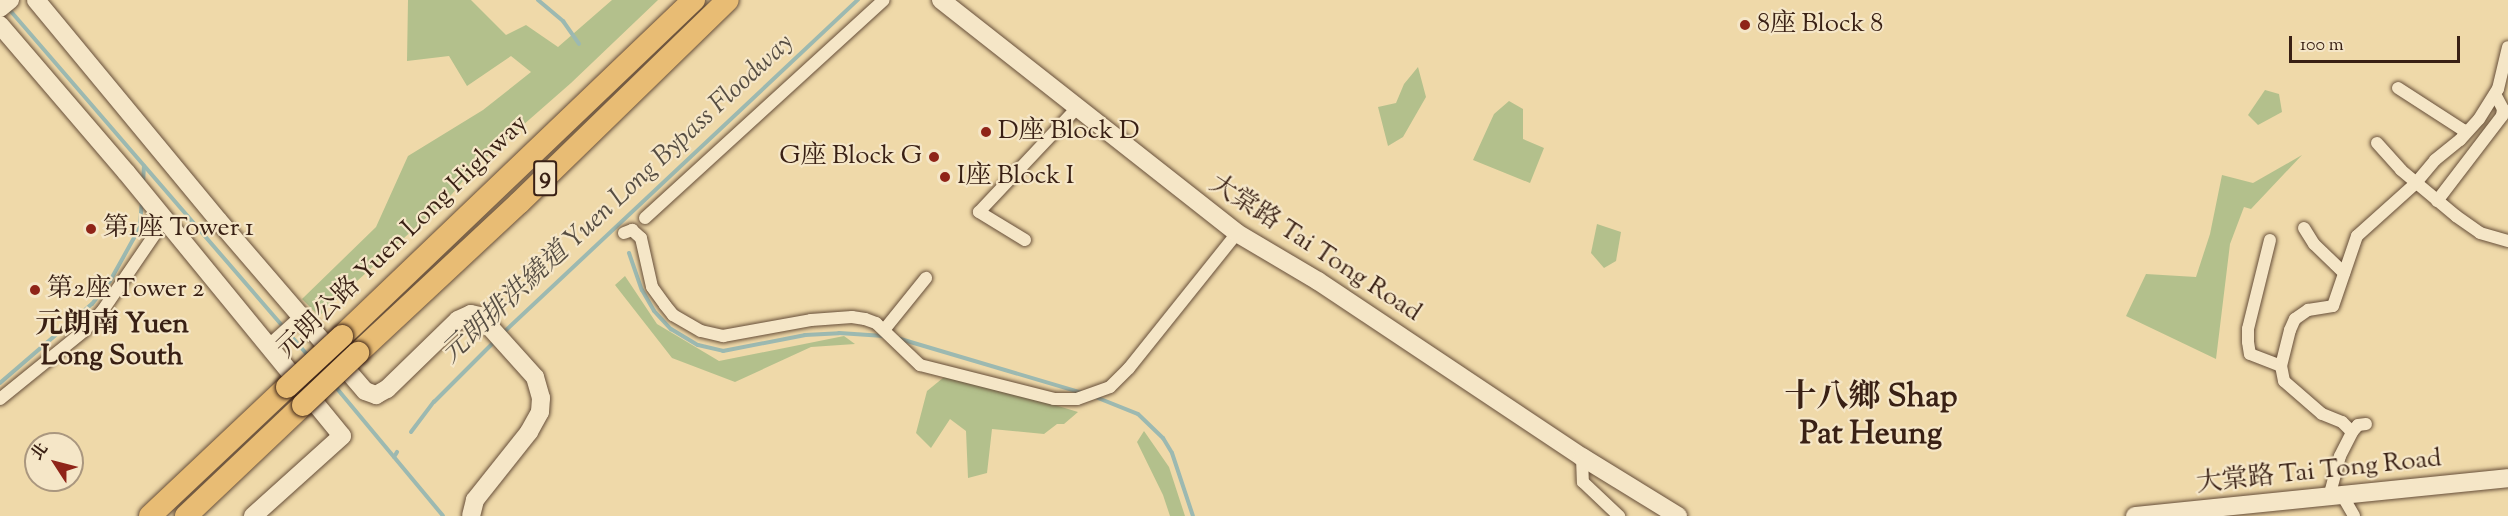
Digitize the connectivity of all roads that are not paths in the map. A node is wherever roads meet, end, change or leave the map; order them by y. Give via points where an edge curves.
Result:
1 (36, 0) edge
2 (694, 0) edge
3 (728, 0) edge
4 (884, 0) edge
5 (941, 0) edge
6 (3, 10) edge
7 (2508, 47) edge
8 (2398, 88) dead end
9 (2495, 94) junction
10 (1077, 108) junction
11 (2464, 135) junction
12 (2377, 143) dead end
13 (2415, 184) junction
14 (2437, 201) junction
15 (160, 216) junction
16 (645, 218) dead end
17 (2304, 228) dead end
18 (624, 233) dead end
19 (1237, 233) junction
20 (1025, 240) dead end
21 (2270, 240) dead end
22 (2508, 241) edge
23 (2344, 273) junction
24 (926, 278) dead end
25 (301, 316) junction
26 (880, 327) junction
27 (269, 345) junction
28 (2281, 366) junction
29 (0, 399) edge
30 (2366, 424) dead end
31 (2352, 432) junction
32 (1582, 457) junction
33 (2508, 478) edge
34 (2336, 496) junction
35 (150, 516) edge
36 (186, 516) edge
37 (253, 516) edge
38 (471, 516) edge
39 (1619, 516) edge
40 (1678, 516) edge
41 (2135, 516) edge
42 (2354, 516) edge

1 - 25 street
2 - 35 highway, 元朗公路 Yuen Long Highway / 9, bridge
3 - 36 highway, 元朗公路 Yuen Long Highway / 9, bridge
4 - 16 street
5 - 10 street, 大棠路 Tai Tong Road
6 - 15 street
7 - 9 street via 2502,81
8 - 11 street via 2463,130
9 - 11 street
9 - 14 street via 2503,109 2502,116
10 - 19 street, 大棠路 Tai Tong Road
10 - 20 street via 979,212
11 - 13 street
12 - 13 street
13 - 14 street
13 - 23 street via 2357,236
14 - 22 street via 2480,233
15 - 27 street
15 - 29 street via 103,310 84,331
17 - 23 street via 2314,244
18 - 26 street via 632,230 641,238 652,286 665,305 673,315 701,331 723,336 852,317
19 - 26 street via 1129,368 1110,387 1077,399 1054,399 920,365
19 - 32 street, 大棠路 Tai Tong Road via 1318,281
21 - 28 street via 2248,342 2250,354
23 - 28 street via 2333,306 2308,310 2295,319
24 - 26 street
25 - 27 street
25 - 38 street via 365,391 376,395 458,320 471,314 480,316 534,377 541,398 540,412 529,432 475,500
27 - 37 street via 342,436
28 - 31 street via 2284,381 2293,392
30 - 31 street via 2358,424
31 - 34 street via 2340,456
32 - 39 street via 1583,482
32 - 40 street, 大棠路 Tai Tong Road
33 - 34 street, 大棠路 Tai Tong Road
34 - 41 street, 大棠路 Tai Tong Road
34 - 42 street

